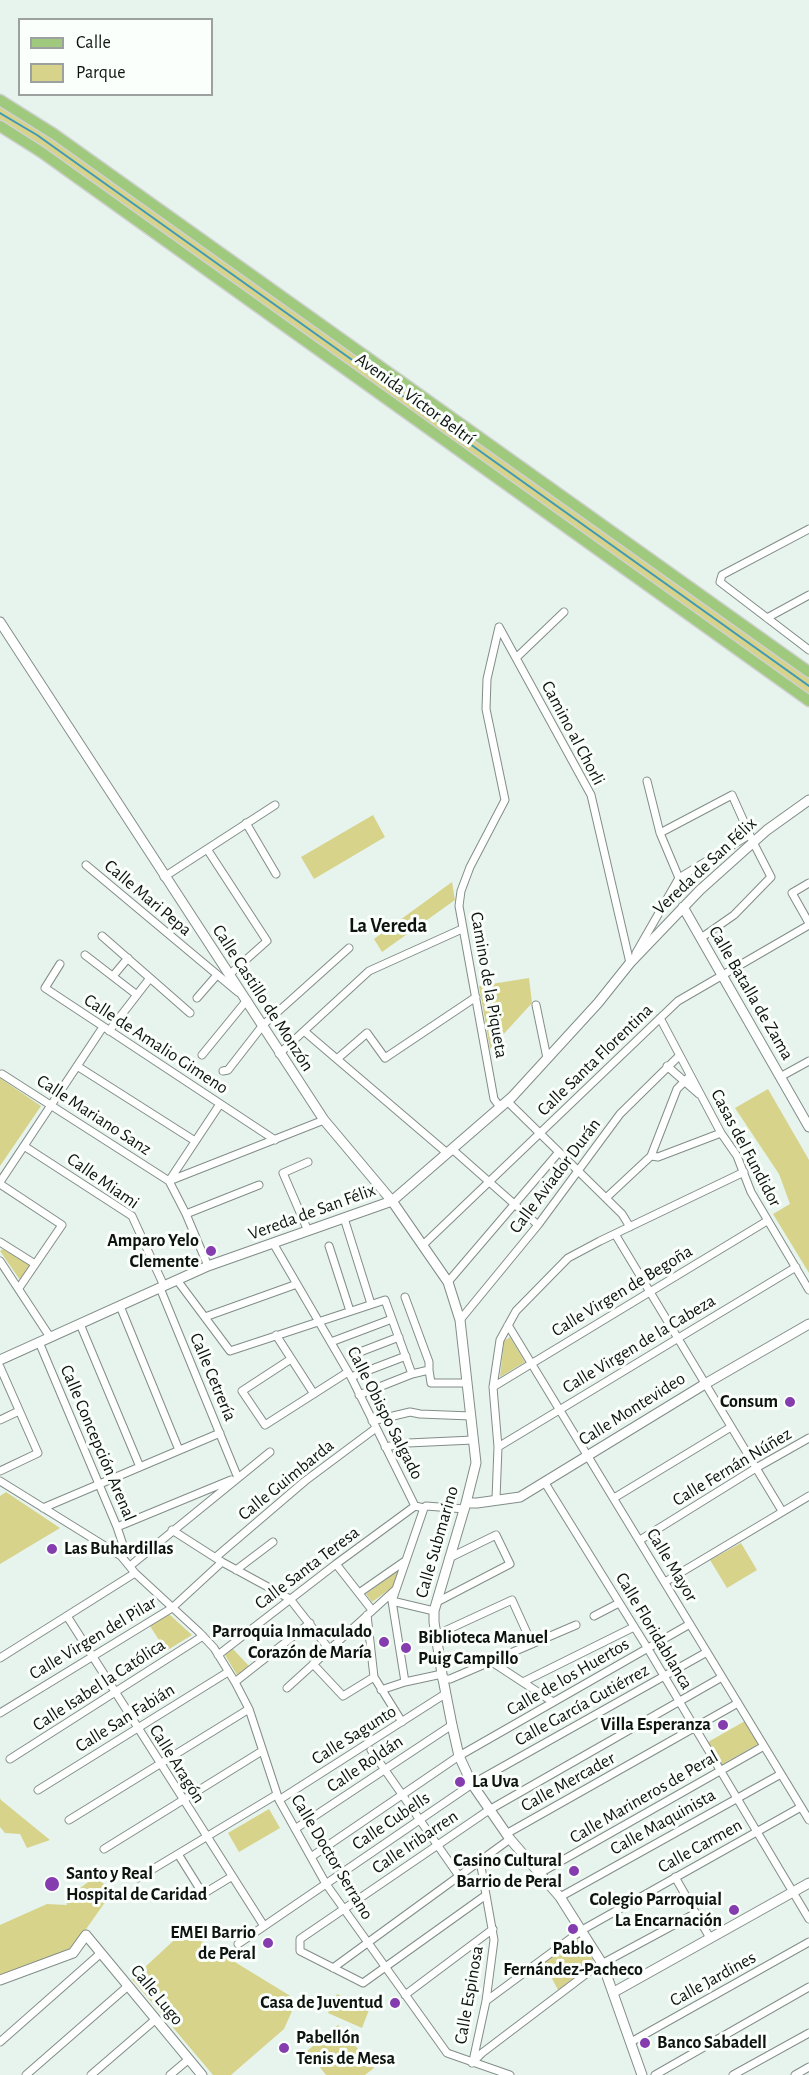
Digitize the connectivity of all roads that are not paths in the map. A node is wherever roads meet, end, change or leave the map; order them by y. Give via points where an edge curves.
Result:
1 (0, 100) edge
2 (0, 126) edge
3 (809, 529) edge
4 (809, 595) edge
5 (564, 612) dead end
6 (767, 618) junction
7 (0, 622) edge
8 (499, 627) joint
9 (809, 650) edge
10 (516, 657) junction
11 (809, 672) edge
12 (809, 701) edge
13 (647, 780) dead end
14 (809, 800) edge
15 (275, 805) dead end
16 (246, 824) junction
17 (660, 832) junction
18 (751, 838) junction
19 (207, 849) junction
20 (86, 866) dead end
21 (276, 874) dead end
22 (164, 877) junction
23 (679, 878) junction
24 (809, 883) edge
25 (683, 907) junction
26 (809, 924) edge
27 (462, 929) junction
28 (102, 936) dead end
29 (700, 938) junction
30 (349, 948) dead end
31 (85, 955) dead end
32 (128, 958) junction
33 (630, 963) junction
34 (60, 964) dead end
35 (230, 974) junction
36 (217, 975) junction
37 (113, 976) junction
38 (722, 976) junction
39 (150, 978) junction
40 (137, 995) junction
41 (476, 997) junction
42 (197, 998) dead end
43 (248, 1000) junction
44 (536, 1005) dead end
45 (190, 1013) dead end
46 (660, 1018) junction
47 (263, 1025) junction
48 (106, 1029) junction
49 (304, 1031) junction
50 (279, 1054) junction
51 (202, 1055) dead end
52 (679, 1056) junction
53 (548, 1058) junction
54 (337, 1059) junction
55 (809, 1061) edge
56 (77, 1066) junction
57 (667, 1066) junction
58 (223, 1071) dead end
59 (2, 1074) dead end
60 (690, 1076) junction
61 (780, 1077) junction
62 (684, 1081) junction
63 (702, 1098) junction
64 (220, 1104) junction
65 (504, 1104) junction
66 (51, 1106) junction
67 (324, 1120) junction
68 (809, 1127) edge
69 (540, 1133) junction
70 (721, 1133) junction
71 (275, 1140) junction
72 (195, 1141) junction
73 (24, 1146) junction
74 (449, 1151) junction
75 (559, 1152) junction
76 (651, 1156) junction
77 (308, 1162) dead end
78 (579, 1171) junction
79 (744, 1173) junction
80 (169, 1181) junction
81 (489, 1182) junction
82 (0, 1183) edge
83 (259, 1185) dead end
84 (606, 1198) junction
85 (392, 1201) junction
86 (515, 1203) junction
87 (186, 1214) junction
88 (344, 1218) junction
89 (767, 1221) junction
90 (538, 1225) junction
91 (630, 1227) junction
92 (308, 1231) junction
93 (615, 1234) junction
94 (0, 1242) edge
95 (273, 1243) junction
96 (423, 1245) junction
97 (329, 1246) dead end
98 (0, 1261) edge
99 (35, 1264) junction
100 (208, 1266) junction
101 (795, 1267) junction
102 (177, 1280) junction
103 (448, 1282) junction
104 (297, 1284) junction
105 (162, 1287) junction
106 (19, 1288) junction
107 (809, 1290) edge
108 (650, 1292) junction
109 (405, 1297) dead end
110 (371, 1304) junction
111 (120, 1306) junction
112 (350, 1311) junction
113 (205, 1317) junction
114 (392, 1319) junction
115 (460, 1320) junction
116 (319, 1321) junction
117 (80, 1323) junction
118 (809, 1324) edge
119 (507, 1325) junction
120 (276, 1335) junction
121 (50, 1337) junction
122 (399, 1337) junction
123 (677, 1338) junction
124 (39, 1342) junction
125 (331, 1342) junction
126 (360, 1352) dead end
127 (406, 1356) junction
128 (291, 1359) junction
129 (0, 1360) edge
130 (531, 1364) junction
131 (0, 1367) edge
132 (429, 1370) junction
133 (412, 1374) junction
134 (350, 1375) junction
135 (467, 1383) junction
136 (705, 1384) junction
137 (493, 1387) junction
138 (314, 1394) junction
139 (359, 1395) junction
140 (560, 1409) junction
141 (20, 1411) junction
142 (471, 1416) junction
143 (0, 1420) edge
144 (374, 1425) junction
145 (732, 1427) junction
146 (220, 1433) junction
147 (809, 1438) edge
148 (473, 1440) junction
149 (385, 1447) junction
150 (498, 1447) junction
151 (179, 1450) junction
152 (270, 1452) dead end
153 (588, 1456) junction
154 (140, 1467) junction
155 (756, 1467) junction
156 (0, 1472) edge
157 (238, 1478) junction
158 (545, 1483) junction
159 (2, 1484) edge
160 (99, 1484) junction
161 (809, 1496) edge
162 (614, 1498) junction
163 (496, 1499) junction
164 (415, 1506) junction
165 (466, 1506) junction
166 (43, 1508) junction
167 (424, 1508) junction
168 (782, 1511) junction
169 (117, 1527) junction
170 (172, 1530) junction
171 (640, 1540) junction
172 (273, 1542) dead end
173 (121, 1556) junction
174 (216, 1557) junction
175 (449, 1558) junction
176 (405, 1560) junction
177 (222, 1562) junction
178 (336, 1564) junction
179 (129, 1566) junction
180 (236, 1570) junction
181 (135, 1573) junction
182 (665, 1582) junction
183 (397, 1588) junction
184 (359, 1593) junction
185 (290, 1599) junction
186 (392, 1601) junction
187 (619, 1603) junction
188 (435, 1606) junction
189 (172, 1608) junction
190 (369, 1613) junction
191 (67, 1616) junction
192 (594, 1616) dead end
193 (310, 1623) junction
194 (690, 1624) junction
195 (576, 1625) dead end
196 (634, 1627) junction
197 (436, 1635) junction
198 (203, 1636) junction
199 (532, 1644) junction
200 (329, 1649) junction
201 (648, 1649) junction
202 (707, 1652) junction
203 (218, 1655) junction
204 (92, 1657) junction
205 (0, 1658) edge
206 (492, 1662) junction
207 (313, 1664) junction
208 (228, 1672) junction
209 (442, 1676) junction
210 (664, 1676) junction
211 (374, 1677) junction
212 (722, 1677) junction
213 (235, 1682) junction
214 (405, 1682) junction
215 (523, 1682) junction
216 (287, 1688) dead end
217 (381, 1690) junction
218 (114, 1692) junction
219 (445, 1694) junction
220 (679, 1701) junction
221 (553, 1702) junction
222 (738, 1704) junction
223 (249, 1709) junction
224 (0, 1713) edge
225 (402, 1722) junction
226 (452, 1725) junction
227 (137, 1728) junction
228 (695, 1728) junction
229 (764, 1746) junction
230 (371, 1750) dead end
231 (262, 1751) junction
232 (459, 1756) junction
233 (10, 1759) dead end
234 (160, 1764) junction
235 (385, 1769) junction
236 (720, 1771) junction
237 (781, 1774) junction
238 (472, 1784) junction
239 (38, 1790) dead end
240 (402, 1795) junction
241 (278, 1798) junction
242 (737, 1799) junction
243 (183, 1800) junction
244 (801, 1807) junction
245 (489, 1810) junction
246 (69, 1820) dead end
247 (420, 1820) junction
248 (809, 1820) edge
249 (295, 1829) junction
250 (757, 1832) junction
251 (508, 1836) junction
252 (206, 1837) junction
253 (437, 1845) junction
254 (104, 1849) dead end
255 (178, 1854) junction
256 (311, 1857) junction
257 (480, 1861) junction
258 (540, 1873) junction
259 (231, 1876) junction
260 (459, 1876) junction
261 (675, 1877) junction
262 (138, 1878) dead end
263 (809, 1883) edge
264 (326, 1884) junction
265 (793, 1892) junction
266 (486, 1895) junction
267 (560, 1897) junction
268 (344, 1909) junction
269 (696, 1913) junction
270 (809, 1919) edge
271 (264, 1926) junction
272 (493, 1929) junction
273 (582, 1929) junction
274 (710, 1938) junction
275 (809, 1942) edge
276 (368, 1943) junction
277 (238, 1944) dead end
278 (102, 1953) junction
279 (603, 1965) junction
280 (333, 1968) junction
281 (386, 1968) junction
282 (0, 1980) edge
283 (128, 1986) junction
284 (809, 1988) edge
285 (614, 1992) junction
286 (405, 1995) junction
287 (486, 2001) junction
288 (156, 2019) junction
289 (809, 2033) edge
290 (0, 2042) edge
291 (631, 2042) junction
292 (189, 2059) junction
293 (472, 2063) junction
294 (809, 2067) edge
295 (26, 2075) edge
296 (91, 2075) edge
297 (170, 2075) edge
298 (202, 2075) edge
299 (510, 2075) edge
300 (642, 2075) edge
301 (655, 2075) edge
302 (733, 2075) edge
303 (795, 2075) edge

1 - 11 main road, Avenida Víctor Beltrí via 54,134
2 - 12 main road, Avenida Víctor Beltrí
3 - 6 street via 722,575 720,582
4 - 6 street
5 - 10 street
6 - 9 street
7 - 22 main road, Calle Castillo de Monzón
8 - 10 street, Camino al Chorli
8 - 27 street, Camino de la Piqueta via 487,679 486,709 504,800 461,891
10 - 33 street, Camino al Chorli via 591,795
13 - 17 street
14 - 18 main road, Vereda de San Félix
15 - 16 street
16 - 19 street
16 - 21 street
17 - 18 street via 732,795
17 - 23 street
18 - 23 street
18 - 25 main road, Vereda de San Félix
18 - 29 street via 771,877 734,915
19 - 22 street
19 - 35 street via 267,941
20 - 36 street, Calle Mari Pepa
22 - 35 main road, Calle Castillo de Monzón
23 - 33 street, Vereda de San Félix
24 - 26 street via 792,893
25 - 29 main road, Calle Batalla de Zama
25 - 33 main road, Vereda de San Félix
26 - 38 street, Calle Santa Florentina
27 - 41 street, Camino de la Piqueta
27 - 49 street via 369,971
28 - 32 street
29 - 38 main road, Calle Batalla de Zama
30 - 47 street
31 - 37 street
32 - 37 street
32 - 39 street
33 - 53 main road, Vereda de San Félix
34 - 48 street, Calle de Amalio Gimeno via 45,988
35 - 43 main road, Calle Castillo de Monzón
36 - 42 street
36 - 43 street, Calle Mari Pepa
37 - 40 street
38 - 46 street, Calle Santa Florentina via 678,1001
38 - 61 main road, Calle Batalla de Zama
39 - 40 street
39 - 45 street
40 - 48 street
41 - 54 street via 385,1058 367,1033
41 - 65 street, Camino de la Piqueta via 494,1099
43 - 47 main road, Calle Castillo de Monzón
43 - 51 street
44 - 53 street
46 - 52 street, Casas del Fundidor
46 - 69 street, Calle Santa Florentina
47 - 50 main road, Calle Castillo de Monzón
47 - 58 street via 228,1070
48 - 56 street
48 - 64 street, Calle de Amalio Gimeno
49 - 50 street
49 - 54 street
50 - 67 main road, Calle Castillo de Monzón
52 - 57 street, Calle Aviador Durán
52 - 60 street, Casas del Fundidor
53 - 65 main road, Vereda de San Félix
54 - 74 street
55 - 61 street
56 - 66 street
56 - 72 street
57 - 62 street
57 - 78 street, Calle Aviador Durán via 620,1114
59 - 66 street, Calle Mariano Sanz
60 - 62 street
60 - 63 street, Casas del Fundidor
61 - 68 main road, Calle Batalla de Zama
62 - 63 street
62 - 76 street via 677,1089
63 - 70 street, Casas del Fundidor
64 - 71 street, Calle de Amalio Gimeno
64 - 72 street
65 - 69 street
65 - 74 main road, Vereda de San Félix
66 - 73 street
66 - 80 street, Calle Mariano Sanz
67 - 71 street
67 - 85 main road, Calle Castillo de Monzón
69 - 75 street
69 - 81 street, Calle Santa Florentina
70 - 76 street via 658,1157
70 - 79 street, Casas del Fundidor
71 - 80 street
72 - 80 street
73 - 82 street
73 - 105 street, Calle Miami via 132,1216
74 - 81 street
74 - 85 main road, Vereda de San Félix
75 - 78 street
75 - 86 street
76 - 84 street
77 - 92 street via 283,1173
78 - 84 street
78 - 90 street, Calle Aviador Durán
79 - 89 street, Casas del Fundidor
79 - 91 street
80 - 87 street
81 - 86 street
81 - 96 street, Calle Santa Florentina
82 - 99 street via 62,1225
83 - 87 street
84 - 91 street
85 - 88 main road, Vereda de San Félix
85 - 96 main road, Calle Submarino
86 - 90 street
86 - 103 street
87 - 100 street
88 - 92 main road, Vereda de San Félix
88 - 110 street
89 - 101 street, Casas del Fundidor
89 - 108 street, Calle Virgen de Begoña
90 - 115 street, Calle Aviador Durán
91 - 93 street
92 - 95 main road, Vereda de San Félix
93 - 108 street
93 - 119 street via 568,1258
94 - 99 street
95 - 100 main road, Vereda de San Félix
95 - 104 street, Calle Obispo Salgado
96 - 103 main road, Calle Submarino
97 - 112 street
98 - 106 street
99 - 106 street
100 - 102 main road, Vereda de San Félix
101 - 107 street, Casas del Fundidor
101 - 123 street, Calle Virgen de la Cabeza
102 - 105 main road, Vereda de San Félix
102 - 113 street
103 - 115 main road, Calle Submarino
104 - 113 street
104 - 116 street, Calle Obispo Salgado
105 - 111 main road, Vereda de San Félix
105 - 146 street, Calle Cetrería
106 - 121 street
108 - 123 street
108 - 130 street, Calle Virgen de Begoña
109 - 132 street
110 - 112 street
110 - 114 street via 385,1300
111 - 117 main road, Vereda de San Félix
111 - 151 street
112 - 116 street
113 - 120 street via 230,1351
114 - 122 street
114 - 125 street
115 - 135 main road, Calle Submarino
116 - 120 street
116 - 125 street, Calle Obispo Salgado
117 - 121 main road, Vereda de San Félix
117 - 154 street
118 - 136 main road, Calle Montevideo
119 - 130 street, Calle Mayor
119 - 137 street via 500,1340
120 - 128 street
121 - 124 main road, Vereda de San Félix
122 - 126 street
122 - 127 street
123 - 136 street
123 - 140 street, Calle Virgen de la Cabeza
124 - 129 main road, Vereda de San Félix
124 - 160 street, Calle Concepción Arenal
125 - 134 street, Calle Obispo Salgado
127 - 133 street
127 - 134 street
128 - 138 street
128 - 138 street via 242,1391 265,1425
130 - 137 street, Calle Virgen de Begoña
130 - 140 street, Calle Mayor
131 - 141 street
132 - 133 street
132 - 135 street via 431,1383
133 - 139 street
134 - 138 street
134 - 139 street, Calle Obispo Salgado
135 - 142 main road, Calle Submarino
136 - 145 street
136 - 153 main road, Calle Montevideo
137 - 150 street
139 - 144 street, Calle Obispo Salgado
140 - 150 street, Calle Virgen de la Cabeza
140 - 153 street, Calle Mayor
141 - 143 street
141 - 156 street via 38,1453
142 - 144 street, Calle Guimbarda via 410,1412
142 - 148 main road, Calle Submarino
144 - 149 street, Calle Obispo Salgado
144 - 174 street, Calle Guimbarda
145 - 155 street
145 - 162 street
146 - 151 street
146 - 157 street, Calle Cetrería
147 - 155 street, Calle Fernán Núñez
148 - 149 street
148 - 165 main road, Calle Submarino via 476,1467
149 - 164 street, Calle Obispo Salgado
150 - 163 street
151 - 154 street
152 - 157 street
153 - 158 main road, Calle Montevideo
153 - 162 street, Calle Mayor
154 - 160 street
155 - 168 street
155 - 171 street, Calle Fernán Núñez
157 - 169 street
157 - 170 street
158 - 163 main road, Calle Montevideo via 516,1498
158 - 187 street, Calle Floridablanca
159 - 166 street, Calle Doctor Serrano
160 - 166 street
160 - 169 street, Calle Concepción Arenal
161 - 168 street
162 - 171 street, Calle Mayor
163 - 165 main road, Calle Montevideo
164 - 167 street, Calle Obispo Salgado
164 - 178 street, Calle Santa Teresa
165 - 167 street
165 - 175 main road, Calle Submarino
166 - 173 street, Calle Doctor Serrano
167 - 176 street
168 - 182 street
169 - 173 street, Calle Concepción Arenal via 125,1551
170 - 174 street
170 - 179 street
171 - 182 street, Calle Mayor
172 - 180 street
173 - 179 street, Calle Doctor Serrano
174 - 177 street
175 - 188 main road, Calle Submarino
175 - 188 street via 496,1534 510,1564
176 - 183 street
176 - 184 street
177 - 180 street
177 - 189 street, Calle Virgen del Pilar
178 - 184 street
178 - 185 street, Calle Santa Teresa
179 - 181 street, Calle Doctor Serrano
180 - 185 street
181 - 189 street, Calle Doctor Serrano
181 - 191 street
182 - 194 street, Calle Mayor
183 - 186 street
183 - 190 street
184 - 190 street
185 - 193 street
185 - 203 street, Calle Santa Teresa
186 - 188 street
186 - 214 street
187 - 192 street
187 - 196 street, Calle Floridablanca
188 - 197 main road, Calle Submarino
189 - 198 street, Calle Doctor Serrano
189 - 204 street, Calle Virgen del Pilar
190 - 200 street
190 - 211 street
191 - 204 street, Calle Aragón
191 - 205 street
193 - 200 street
193 - 213 street
194 - 201 street, Calle de los Huertos
194 - 202 street, Calle Mayor
195 - 199 street
196 - 201 street, Calle Floridablanca
196 - 215 street
197 - 199 street via 512,1600
197 - 209 main road, Calle Submarino
198 - 203 street, Calle Doctor Serrano
198 - 218 street, Calle Isabel la Católica
199 - 206 street
200 - 207 street
201 - 210 street, Calle Floridablanca
201 - 221 street, Calle de los Huertos
202 - 210 street, Calle García Gutiérrez
202 - 212 street, Calle Mayor
203 - 208 street, Calle Doctor Serrano
204 - 218 street, Calle Aragón
204 - 224 street, Calle Virgen del Pilar
206 - 209 street via 450,1678
206 - 215 street
207 - 211 street via 343,1696
207 - 216 street
208 - 213 street, Calle Doctor Serrano
208 - 227 street, Calle San Fabián
209 - 214 street
209 - 219 main road, Calle Submarino
210 - 220 street, Calle Floridablanca
210 - 238 street, Calle García Gutiérrez
211 - 217 street
212 - 220 street, Calle Iribarren
212 - 222 street, Calle Mayor
213 - 223 street, Calle Doctor Serrano
214 - 217 street
215 - 221 street
217 - 225 street
218 - 227 street, Calle Aragón
218 - 233 street, Calle Isabel la Católica
219 - 225 street, Calle Sagunto
219 - 226 main road, Calle Submarino
220 - 228 street, Calle Floridablanca
220 - 245 street, Calle Iribarren
221 - 232 street, Calle de los Huertos
222 - 228 street, Calle Mercader
222 - 229 street, Calle Mayor
223 - 231 street, Calle Doctor Serrano
223 - 234 street
225 - 241 street, Calle Sagunto
226 - 232 main road, Calle Submarino
226 - 235 street, Calle Roldán
227 - 234 street, Calle Aragón
227 - 239 street, Calle San Fabián
228 - 236 street, Calle Floridablanca
228 - 251 street, Calle Mercader
229 - 236 street, Calle Marineros de Peral
229 - 237 street, Calle Mayor
230 - 235 street
231 - 241 street, Calle Doctor Serrano
231 - 243 street
232 - 238 main road, Calle Submarino
232 - 240 street, Calle de los Huertos
234 - 243 street, Calle Aragón
234 - 246 street
235 - 240 street
235 - 249 street, Calle Roldán
236 - 242 street, Calle Floridablanca
236 - 258 street, Calle Marineros de Peral
237 - 242 street, Calle Maquinista
237 - 244 street, Calle Mayor
238 - 245 main road, Calle Submarino
238 - 247 street, Calle Cubells
240 - 247 street
240 - 256 street, Calle de los Huertos
241 - 249 street, Calle Doctor Serrano
241 - 252 street, Calle Sagunto
242 - 250 street, Calle Floridablanca
242 - 267 street, Calle Maquinista
243 - 252 street, Calle Aragón
243 - 254 street
244 - 248 street, Calle Mayor
244 - 250 street, Calle Carmen
245 - 251 main road, Calle Submarino
245 - 253 street, Calle Iribarren
247 - 253 street
247 - 264 street, Calle Cubells
249 - 256 street, Calle Doctor Serrano
250 - 261 street, Calle Carmen
250 - 265 street, Calle Floridablanca
251 - 257 street, Calle Mercader
251 - 258 main road, Calle Submarino
252 - 255 street, Calle Sagunto
252 - 259 street, Calle Aragón
253 - 260 street
253 - 268 street, Calle Iribarren
255 - 259 street via 203,1894
255 - 262 street, Calle Sagunto
256 - 264 street, Calle Doctor Serrano
257 - 260 street, Calle Mercader
257 - 266 street, Calle Espinosa
258 - 267 main road, Calle Submarino
259 - 271 street, Calle Aragón
260 - 276 street, Calle Mercader
261 - 269 street
261 - 273 street, Calle Carmen
263 - 265 main road
264 - 268 street, Calle Doctor Serrano
264 - 271 street, Calle Cubells
265 - 270 street, Calle Floridablanca
265 - 274 main road
266 - 272 street, Calle Espinosa
266 - 281 street
267 - 273 main road, Calle Submarino
268 - 276 street, Calle Doctor Serrano
268 - 280 street, Calle Iribarren via 300,1939 300,1951
269 - 274 street
269 - 279 street
271 - 277 street, Calle Cubells
272 - 286 street
272 - 287 street, Calle Espinosa
273 - 279 main road, Calle Submarino
273 - 287 street, Calle Carmen
274 - 285 main road
275 - 291 street, Calle Jardines
276 - 280 street, Calle Mercader
276 - 281 street, Calle Doctor Serrano
278 - 282 main road, Calle Lugo via 86,1935 73,1953
278 - 283 main road, Calle Lugo
278 - 290 street
279 - 285 main road, Calle Submarino
279 - 293 street
280 - 281 street via 363,1983
281 - 286 street, Calle Doctor Serrano
283 - 288 main road, Calle Lugo
283 - 295 street
284 - 301 street
285 - 291 main road, Calle Submarino
286 - 293 street, Calle Doctor Serrano via 447,2053
287 - 293 street, Calle Espinosa
288 - 292 main road, Calle Lugo
288 - 296 street
289 - 302 street
291 - 300 main road, Calle Submarino
292 - 297 street
292 - 298 main road, Calle Lugo
293 - 299 street
294 - 303 street

